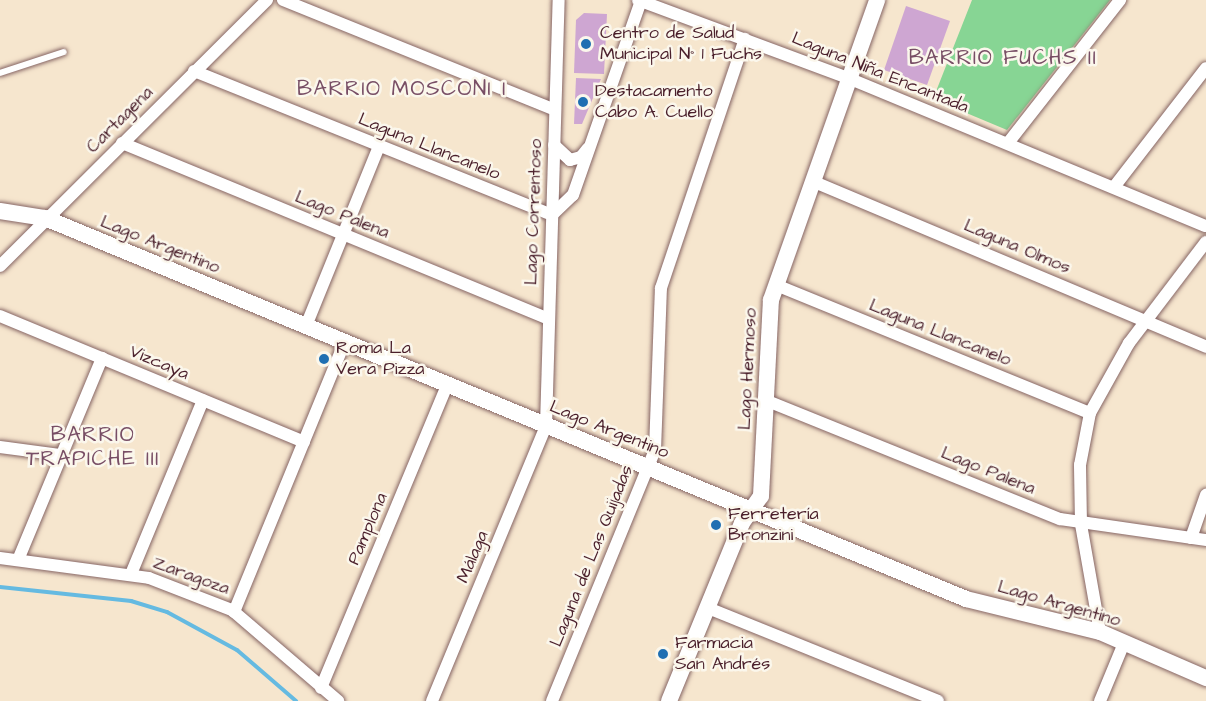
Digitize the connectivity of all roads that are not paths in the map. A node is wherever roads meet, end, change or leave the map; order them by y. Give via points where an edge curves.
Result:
1 (267, 0) edge
2 (283, 0) edge
3 (559, 0) edge
4 (877, 0) edge
5 (1120, 0) edge
6 (640, 1) edge
7 (745, 39) junction
8 (64, 52) dead end
9 (1206, 68) edge
10 (194, 71) junction
11 (0, 73) edge
12 (848, 78) junction
13 (555, 110) junction
14 (592, 142) junction
15 (122, 143) junction
16 (1008, 143) junction
17 (554, 145) junction
18 (379, 146) junction
19 (812, 181) junction
20 (1114, 187) junction
21 (0, 211) edge
22 (552, 215) junction
23 (45, 218) junction
24 (1206, 226) edge
25 (343, 235) junction
26 (1206, 242) edge
27 (0, 266) edge
28 (776, 285) junction
29 (0, 316) edge
30 (548, 319) junction
31 (1145, 320) junction
32 (306, 326) junction
33 (345, 342) junction
34 (1206, 348) edge
35 (102, 358) junction
36 (447, 385) junction
37 (203, 400) junction
38 (765, 400) junction
39 (1090, 413) junction
40 (546, 426) junction
41 (304, 442) junction
42 (0, 447) edge
43 (61, 456) junction
44 (648, 468) junction
45 (1206, 495) edge
46 (754, 511) junction
47 (1081, 524) junction
48 (1191, 538) junction
49 (1206, 540) edge
50 (0, 558) edge
51 (18, 561) junction
52 (131, 574) junction
53 (708, 608) junction
54 (234, 612) junction
55 (1100, 632) junction
56 (1125, 644) junction
57 (1206, 678) edge
58 (321, 687) junction
59 (338, 701) edge
60 (432, 701) edge
61 (552, 701) edge
62 (669, 701) edge
63 (938, 701) edge
64 (1100, 701) edge

1 - 10 street, Cartagena
2 - 13 street
3 - 13 street, Lago Correntoso
4 - 12 street, Lago Hermoso
5 - 16 street
6 - 7 street, Laguna Niña Encantada
6 - 14 street
7 - 12 street, Laguna Niña Encantada
7 - 44 street, Laguna de Las Quijadas via 661,288 655,450
8 - 11 lane
9 - 20 street
10 - 15 street, Cartagena
10 - 18 street, Laguna Llancanelo
12 - 16 street, Laguna Niña Encantada
12 - 19 street, Lago Hermoso
13 - 17 street, Lago Correntoso
14 - 17 street via 584,154 570,160
14 - 22 street via 573,195
15 - 23 street, Cartagena
15 - 25 street, Lago Palena
16 - 20 street, Laguna Niña Encantada
17 - 22 street, Lago Correntoso
18 - 22 street, Laguna Llancanelo
18 - 25 street
19 - 28 street, Lago Hermoso
19 - 31 street, Laguna Olmos
20 - 24 street, Laguna Niña Encantada
21 - 23 street, Lago Argentino
22 - 30 street, Lago Correntoso
23 - 27 street, Cartagena
23 - 32 street, Lago Argentino
25 - 30 street, Lago Palena
25 - 32 street
26 - 31 street
28 - 38 street, Lago Hermoso via 768,313
28 - 39 street, Laguna Llancanelo
29 - 35 street, Vizcaya
30 - 40 street, Lago Correntoso
31 - 34 street, Laguna Olmos
31 - 39 street
32 - 33 street, Lago Argentino
33 - 36 street, Lago Argentino
33 - 41 street
35 - 37 street, Vizcaya
35 - 43 street
36 - 40 street, Lago Argentino
36 - 58 street, Pamplona
37 - 41 street, Vizcaya
37 - 52 street
38 - 46 street, Lago Hermoso via 761,496
38 - 47 street, Lago Palena via 1060,519
39 - 47 street via 1080,465
40 - 44 street, Lago Argentino
40 - 60 street, Málaga
41 - 54 street
42 - 43 street
43 - 51 street
44 - 46 street, Lago Argentino
44 - 61 street, Laguna de Las Quijadas
45 - 48 street
46 - 53 street, Lago Hermoso via 742,523
46 - 55 street, Lago Argentino via 966,599
47 - 48 street, Lago Palena
47 - 55 street
48 - 49 street, Lago Palena
50 - 51 street, Zaragoza
51 - 52 street, Zaragoza
52 - 54 street, Zaragoza
53 - 62 street, Lago Hermoso
53 - 63 street
54 - 58 street, Zaragoza
55 - 56 street, Lago Argentino
56 - 57 street, Lago Argentino
56 - 64 street
58 - 59 street, Zaragoza

